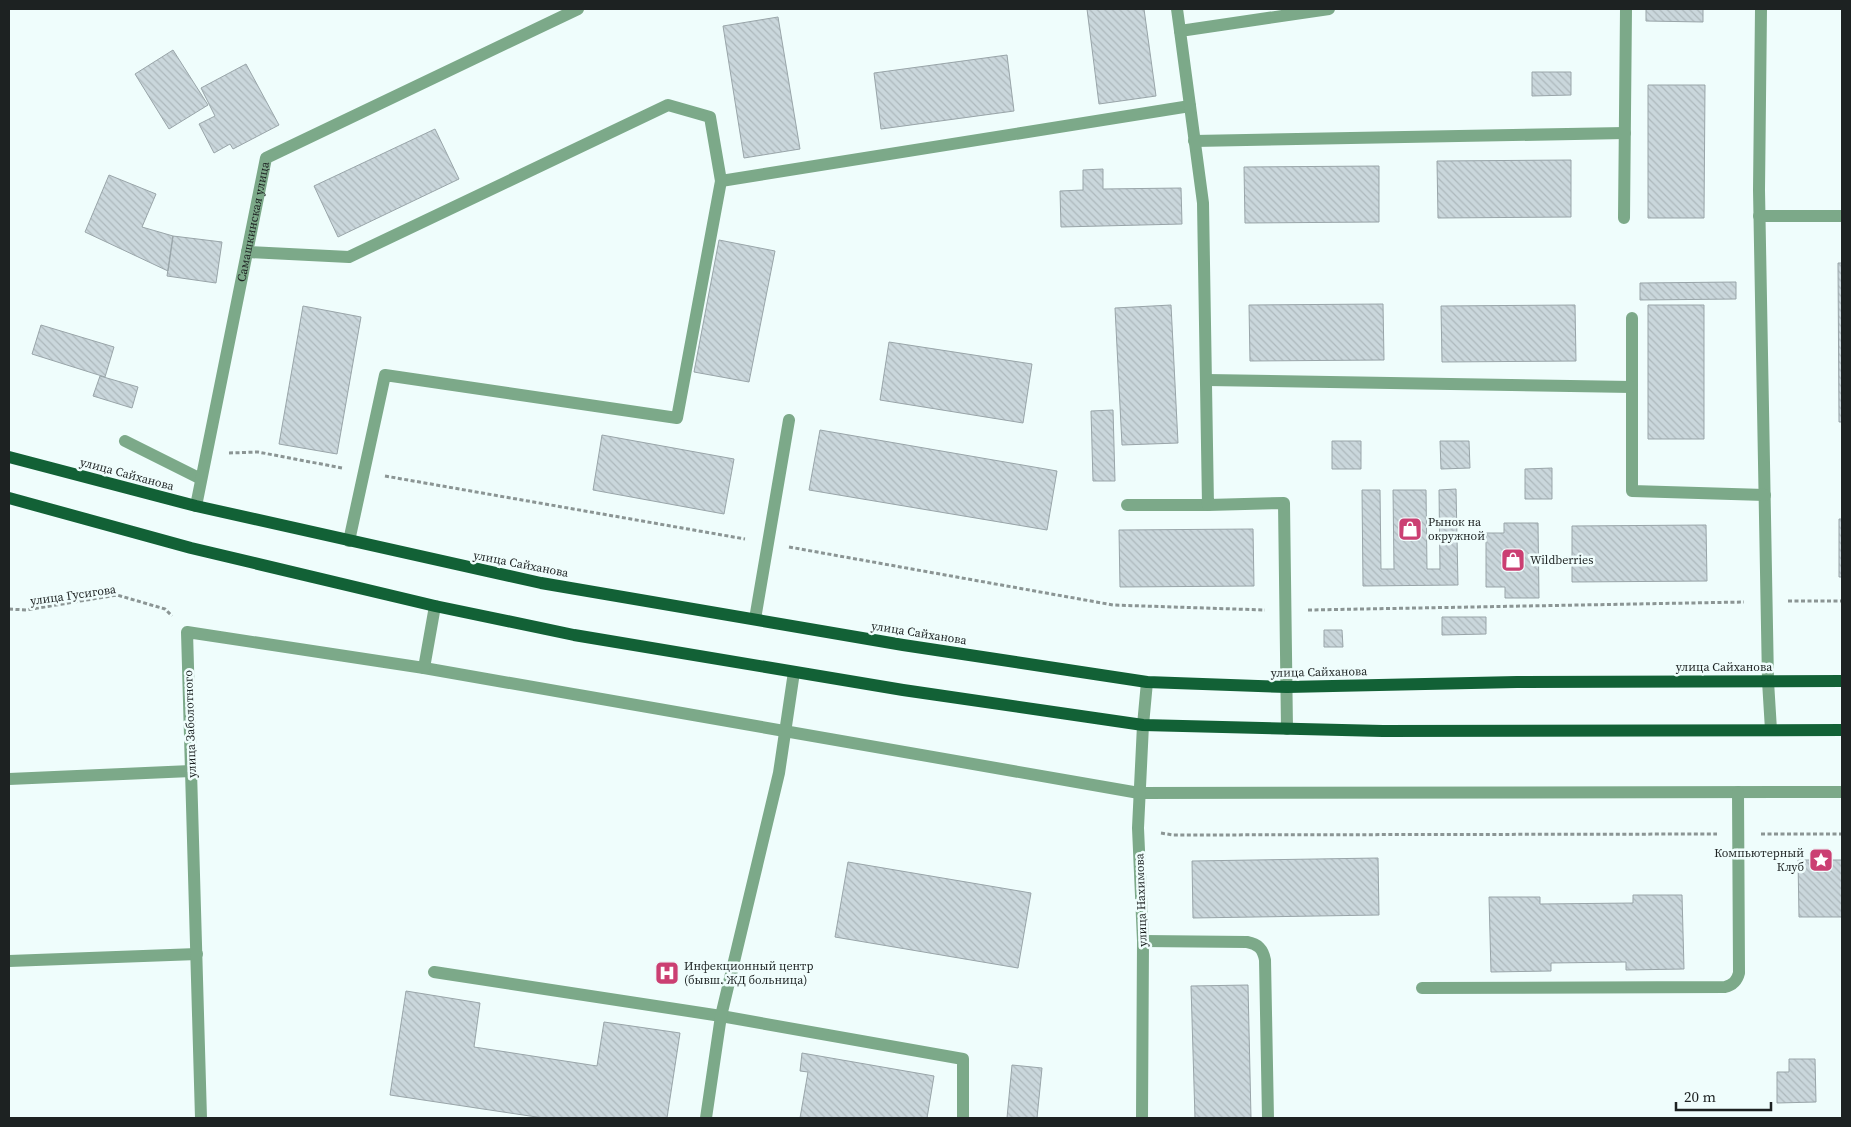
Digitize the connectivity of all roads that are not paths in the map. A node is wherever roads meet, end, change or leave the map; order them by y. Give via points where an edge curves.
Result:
1 (578, 9) edge
2 (1177, 9) edge
3 (1329, 9) edge
4 (1626, 9) edge
5 (1760, 9) edge
6 (1180, 31) junction
7 (1190, 106) junction
8 (1625, 133) junction
9 (1194, 141) junction
10 (721, 181) junction
11 (1759, 216) junction
12 (1842, 216) edge
13 (1624, 218) dead end
14 (247, 252) junction
15 (1632, 318) dead end
16 (1207, 380) junction
17 (1632, 387) junction
18 (789, 420) dead end
19 (125, 441) dead end
20 (9, 457) edge
21 (201, 479) junction
22 (1765, 495) junction
23 (9, 498) edge
24 (1208, 504) junction
25 (1127, 505) dead end
26 (196, 506) junction
27 (348, 541) junction
28 (435, 606) junction
29 (754, 620) junction
30 (424, 668) junction
31 (794, 672) junction
32 (1768, 681) junction
33 (1842, 681) edge
34 (1147, 682) junction
35 (1287, 687) junction
36 (1143, 725) junction
37 (1287, 729) junction
38 (1771, 730) junction
39 (1842, 730) edge
40 (786, 731) junction
41 (191, 771) junction
42 (9, 779) edge
43 (1738, 792) junction
44 (1842, 792) edge
45 (1139, 794) junction
46 (1143, 941) junction
47 (197, 954) junction
48 (9, 961) edge
49 (434, 972) dead end
50 (1422, 988) dead end
51 (721, 1016) junction
52 (201, 1118) edge
53 (706, 1118) edge
54 (963, 1118) edge
55 (1142, 1118) edge
56 (1268, 1118) edge

1 - 14 street, Самашкинская улица via 266,158
2 - 6 street
3 - 6 street
4 - 8 street
5 - 11 street
6 - 7 street
7 - 9 street
7 - 10 street
8 - 9 street
8 - 13 street
9 - 16 street via 1202,203
10 - 14 street via 710,117 668,105 349,257
10 - 27 street via 677,418 385,375
11 - 12 street
11 - 22 street
14 - 21 street, Самашкинская улица
15 - 17 street
16 - 17 street
16 - 24 street
17 - 22 street via 1632,491
18 - 29 street
19 - 21 street
20 - 26 main road, улица Сайханова
21 - 26 street, Самашкинская улица
22 - 32 street
23 - 28 main road via 192,548
24 - 25 street
24 - 35 street via 1284,503
26 - 27 main road, улица Сайханова
27 - 29 main road, улица Сайханова via 542,583
28 - 30 street
28 - 31 main road via 574,635
29 - 34 main road, улица Сайханова
30 - 40 street
30 - 41 street, улица Заболотного via 187,632
31 - 36 main road
31 - 40 street
32 - 33 main road, улица Сайханова
32 - 35 main road, улица Сайханова
32 - 38 street
34 - 35 main road, улица Сайханова
34 - 36 street, улица Нахимова
35 - 37 street
36 - 37 main road
36 - 45 street, улица Нахимова
37 - 38 main road
38 - 39 main road
40 - 45 street
40 - 51 street via 779,773
41 - 42 street
41 - 47 street, улица Заболотного
43 - 44 street
43 - 45 street
43 - 50 street via 1739,973 1732,985
45 - 46 street, улица Нахимова
46 - 55 street, улица Нахимова
46 - 56 street via 1247,942 1260,947 1266,960
47 - 48 street
47 - 52 street, улица Заболотного
49 - 51 street
51 - 53 street
51 - 54 street via 963,1059

